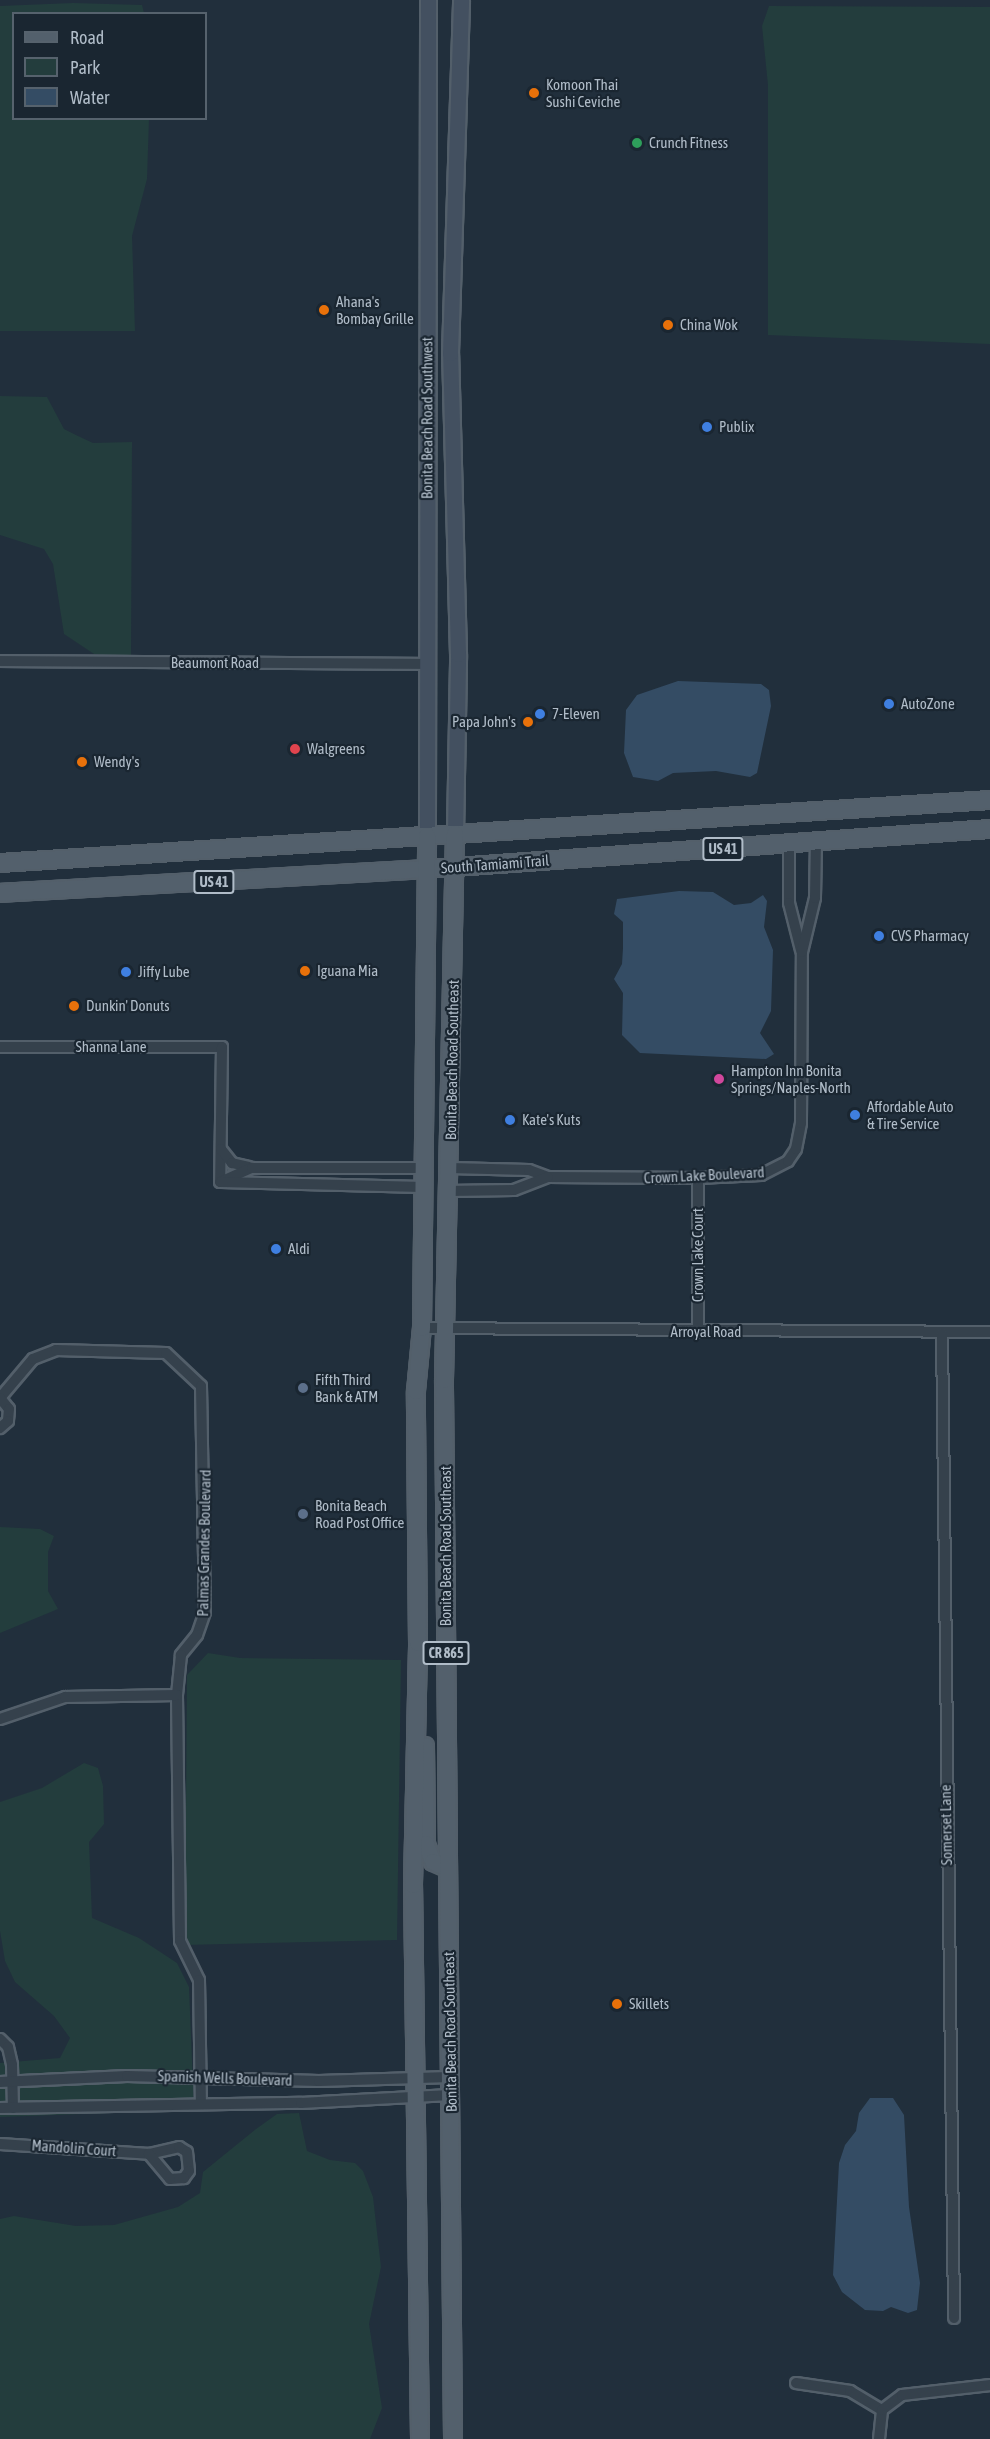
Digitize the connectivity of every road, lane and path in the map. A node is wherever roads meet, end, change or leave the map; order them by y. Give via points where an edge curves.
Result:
1 (428, 0) edge
2 (461, 0) edge
3 (428, 323) junction
4 (451, 325) junction
5 (0, 661) edge
6 (430, 664) junction
7 (990, 800) edge
8 (990, 829) edge
9 (455, 834) junction
10 (427, 836) junction
11 (816, 843) junction
12 (789, 845) junction
13 (0, 863) edge
14 (455, 867) junction
15 (428, 869) junction
16 (0, 893) edge
17 (802, 952) junction
18 (0, 1047) edge
19 (221, 1149) junction
20 (252, 1168) junction
21 (423, 1168) junction
22 (450, 1168) junction
23 (548, 1177) junction
24 (698, 1178) junction
25 (220, 1182) junction
26 (423, 1187) junction
27 (448, 1191) junction
28 (423, 1329) junction
29 (444, 1329) junction
30 (698, 1332) junction
31 (990, 1332) edge
32 (942, 1333) junction
33 (0, 1398) edge
34 (0, 1428) edge
35 (416, 1684) junction
36 (177, 1695) junction
37 (0, 1719) edge
38 (447, 1868) junction
39 (0, 2039) edge
40 (450, 2077) junction
41 (202, 2078) junction
42 (417, 2079) junction
43 (0, 2082) edge
44 (12, 2082) junction
45 (450, 2095) junction
46 (417, 2096) junction
47 (201, 2103) junction
48 (0, 2108) edge
49 (13, 2108) junction
50 (0, 2144) edge
51 (149, 2154) dead end
52 (954, 2318) dead end
53 (796, 2383) dead end
54 (990, 2385) edge
55 (882, 2410) junction
56 (420, 2439) edge
57 (453, 2439) edge
58 (879, 2439) edge

1 - 3 main road, Bonita Beach Road Southwest / CR 865
2 - 4 main road, Bonita Beach Road Southwest / CR 865
3 - 4 main road
3 - 6 main road, Bonita Beach Road Southwest / CR 865
4 - 9 main road, Bonita Beach Road Southwest / CR 865 via 458,654
5 - 6 street, Beaumont Road
6 - 10 main road, Bonita Beach Road Southwest / CR 865
7 - 9 main road, US 41
8 - 11 main road, South Tamiami Trail / US 41
9 - 10 main road, US 41
9 - 14 main road, Bonita Beach Road Southeast / CR 865
10 - 13 main road, US 41
10 - 15 main road, Bonita Beach Road Southeast / CR 865
11 - 12 main road, South Tamiami Trail / US 41
11 - 17 street, Crown Lake Boulevard via 815,898
12 - 14 main road, South Tamiami Trail / US 41
12 - 17 street, Crown Lake Boulevard via 789,903
14 - 15 main road, South Tamiami Trail / US 41
14 - 22 main road, Bonita Beach Road Southeast / CR 865
15 - 16 main road, South Tamiami Trail / US 41
15 - 21 main road, Bonita Beach Road Southeast / CR 865
17 - 24 street, Crown Lake Boulevard via 801,1123 796,1149 788,1161 761,1175
18 - 19 street, Shanna Lane via 222,1047
19 - 20 street via 232,1163
19 - 25 street
20 - 21 street
20 - 25 street
21 - 26 main road, Bonita Beach Road Southeast / CR 865
22 - 23 street, Crown Lake Boulevard via 529,1170
22 - 27 main road, Bonita Beach Road Southeast / CR 865
23 - 24 street, Crown Lake Boulevard
23 - 27 street, Crown Lake Boulevard via 514,1190
24 - 30 street, Crown Lake Court
25 - 26 street
26 - 28 main road, Bonita Beach Road Southeast / CR 865
27 - 29 main road, Bonita Beach Road Southeast / CR 865
28 - 29 street, Arroyal Road
28 - 35 main road, Bonita Beach Road Southeast / CR 865 via 416,1391
29 - 30 street, Arroyal Road
29 - 38 main road, Bonita Beach Road Southeast / CR 865
30 - 32 street, Arroyal Road
31 - 32 street, Arroyal Road
32 - 52 street, Somerset Lane
33 - 34 street, Palmas Grandes Boulevard via 9,1409 8,1421
33 - 36 street, Palmas Grandes Boulevard via 33,1359 56,1350 166,1353 201,1386 205,1612 197,1635 181,1655
35 - 38 main road via 425,1713 426,1844 433,1862
35 - 42 main road, Bonita Beach Road Southeast / CR 865 via 413,1885
36 - 37 street via 65,1697
36 - 41 street, Palmas Grandes Boulevard via 179,1935 200,1980
38 - 40 main road, Bonita Beach Road Southeast / CR 865
39 - 44 street via 8,2047
40 - 42 street, Spanish Wells Boulevard
40 - 45 main road, Bonita Beach Road Southeast / CR 865
41 - 42 street, Spanish Wells Boulevard
41 - 44 street, Spanish Wells Boulevard via 127,2076
41 - 47 street, Palmas Grandes Boulevard
42 - 46 main road, Bonita Beach Road Southeast / CR 865
43 - 44 street, Spanish Wells Boulevard
44 - 49 street
45 - 46 street, Spanish Wells Boulevard
45 - 57 main road, Bonita Beach Road Southeast / CR 865
46 - 47 street, Spanish Wells Boulevard
46 - 56 main road, Bonita Beach Road Southeast / CR 865
47 - 49 street, Spanish Wells Boulevard
48 - 49 street, Spanish Wells Boulevard
50 - 51 street, Mandolin Court
53 - 55 street via 850,2391
54 - 55 street via 902,2395 890,2400
55 - 58 street

